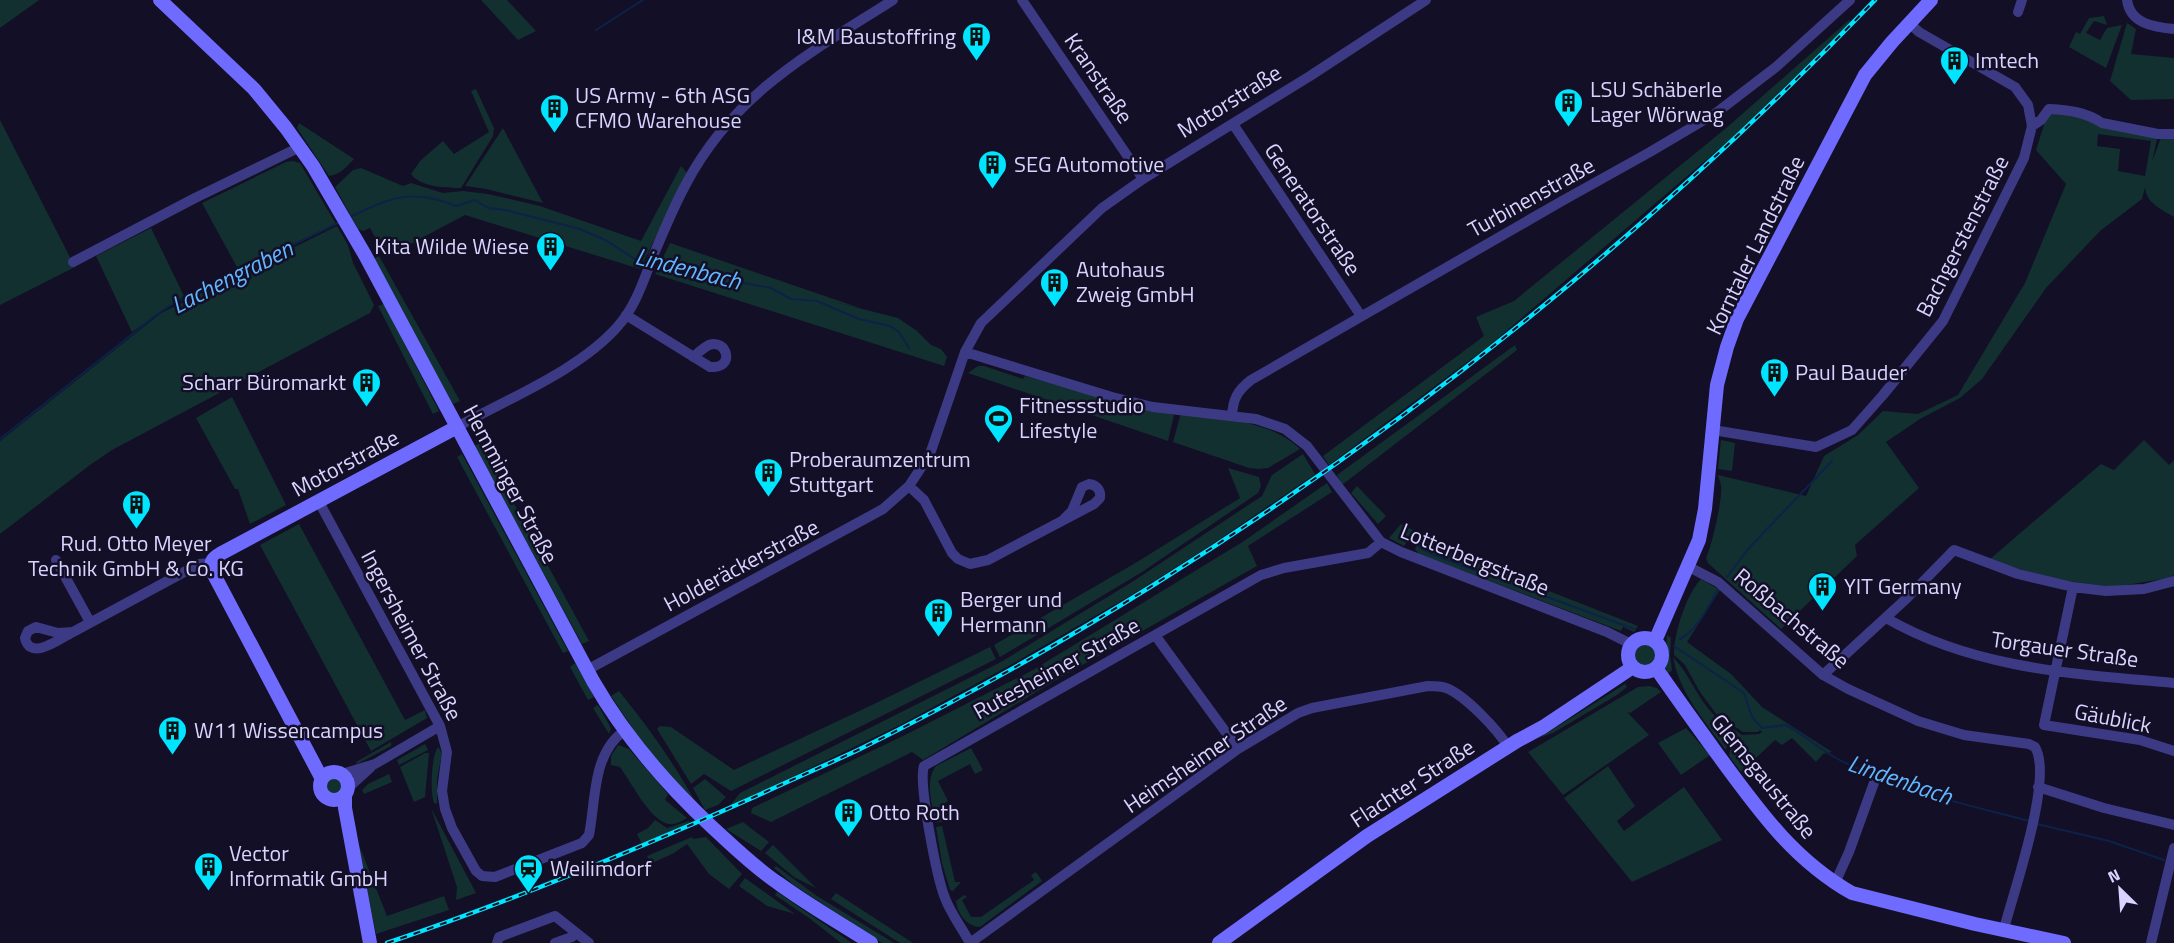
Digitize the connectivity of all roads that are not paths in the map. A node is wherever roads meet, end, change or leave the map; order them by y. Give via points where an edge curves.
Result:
1 (160, 0) edge
2 (893, 0) edge
3 (1022, 0) edge
4 (1425, 0) edge
5 (1850, 0) edge
6 (1931, 0) edge
7 (2022, 0) edge
8 (2127, 0) edge
9 (2018, 12) dead end
10 (1909, 23) junction
11 (2174, 29) edge
12 (1233, 124) junction
13 (2032, 126) junction
14 (2174, 134) edge
15 (300, 147) junction
16 (1143, 179) junction
17 (73, 262) dead end
18 (626, 315) junction
19 (1361, 316) junction
20 (965, 352) junction
21 (693, 357) dead end
22 (1232, 416) junction
23 (457, 427) junction
24 (1713, 430) junction
25 (909, 486) junction
26 (318, 500) junction
27 (1063, 520) dead end
28 (1381, 542) junction
29 (56, 560) dead end
30 (211, 563) junction
31 (1689, 567) junction
32 (2174, 581) edge
33 (2073, 587) junction
34 (1886, 618) junction
35 (90, 622) junction
36 (73, 632) dead end
37 (1155, 635) junction
38 (1655, 641) junction
39 (1631, 644) junction
40 (1633, 667) junction
41 (1656, 668) junction
42 (587, 669) junction
43 (2055, 672) junction
44 (1823, 675) junction
45 (2174, 683) edge
46 (440, 726) junction
47 (624, 731) junction
48 (1508, 747) junction
49 (1238, 749) junction
50 (2174, 751) edge
51 (375, 764) junction
52 (332, 775) junction
53 (1875, 780) dead end
54 (2038, 787) junction
55 (342, 795) junction
56 (2174, 825) edge
57 (2174, 848) edge
58 (1835, 883) junction
59 (2004, 929) junction
60 (575, 933) junction
61 (370, 943) edge
62 (497, 943) edge
63 (555, 943) edge
64 (588, 943) edge
65 (871, 943) edge
66 (970, 943) edge
67 (1219, 943) edge
68 (2064, 943) edge
69 (2151, 943) edge

1 - 15 main road, Hemminger Straße via 252,87
2 - 18 street, Motorstraße via 786,68 750,98 714,138 685,186
3 - 16 street, Kranstraße
4 - 12 street, Motorstraße
5 - 19 street, Turbinenstraße via 1776,67 1716,113
6 - 10 main road, Korntaler Landstraße
7 - 9 street
8 - 11 street via 2132,14 2154,27
10 - 13 street via 2015,87 2028,105
10 - 24 main road, Korntaler Landstraße via 1857,88 1741,310 1721,366
12 - 16 street, Motorstraße
12 - 19 street, Generatorstraße
13 - 14 street via 2049,109 2073,110 2102,123
13 - 24 street, Bachgerstenstraße via 2024,158 1943,321 1852,430 1816,447
15 - 17 street
15 - 23 main road, Hemminger Straße via 340,212
16 - 20 street, Motorstraße via 1102,208 981,323
18 - 21 street
18 - 23 street, Motorstraße via 602,342 575,363
19 - 22 street, Turbinenstraße via 1243,386 1233,398
20 - 22 street, Lotterbergstraße via 1153,407
20 - 25 street, Holderäckerstraße via 930,454
22 - 28 street, Lotterbergstraße via 1268,422 1298,438
23 - 26 main road, Motorstraße
23 - 42 main road, Hemminger Straße
24 - 31 main road, Korntaler Landstraße via 1705,509
25 - 27 street via 924,500 952,553 970,564 988,560
25 - 42 street, Holderäckerstraße via 883,509 857,524
26 - 30 main road, Motorstraße via 220,554
26 - 46 street, Ingersheimer Straße
28 - 37 street, Rutesheimer Straße via 1368,553 1261,575
28 - 39 street, Lotterbergstraße
29 - 35 street
30 - 35 street, Motorstraße via 199,564
30 - 52 main road via 307,748
31 - 38 main road, Korntaler Landstraße
31 - 44 street, Roßbachstraße via 1718,582
32 - 33 street via 2144,589 2106,591
33 - 34 street via 2018,574 1954,550
33 - 43 street
34 - 43 street, Torgauer Straße via 1950,648 1989,660
34 - 44 street
35 - 36 street, Motorstraße
37 - 49 street
37 - 66 street, Rutesheimer Straße via 924,766 921,772 936,870 946,899
38 - 39 main road via 1642,637
38 - 41 main road via 1662,654
39 - 40 main road via 1628,656
40 - 41 main road via 1647,672
40 - 48 main road, Flachter Straße
41 - 58 main road, Glemsgaustraße via 1766,818 1789,845
42 - 47 main road, Hemminger Straße
43 - 45 street, Torgauer Straße
43 - 50 street, Gäublick via 2044,725 2139,740
44 - 54 street, Roßbachstraße via 1918,720 1964,735 2035,747 2039,757
46 - 47 street, Ingersheimer Straße via 447,752 442,791 445,809 476,871 495,878 582,843 589,836 599,766 609,745
46 - 51 street
47 - 65 main road, Hemminger Straße via 684,801 733,847 777,883
48 - 49 street, Heimsheimer Straße via 1491,724 1455,692 1433,686 1298,712
48 - 67 main road, Flachter Straße via 1367,836
49 - 66 street, Heimsheimer Straße
51 - 52 street
51 - 55 street
52 - 55 main road via 348,781
52 - 55 main road via 320,785 321,793 327,799
53 - 58 street
54 - 56 street
54 - 59 street, Roßbachstraße via 2035,818
55 - 61 main road
57 - 69 street
58 - 59 main road, Glemsgaustraße via 1852,893
59 - 68 main road, Glemsgaustraße
60 - 62 street via 555,916 499,938
60 - 63 street
60 - 64 street

